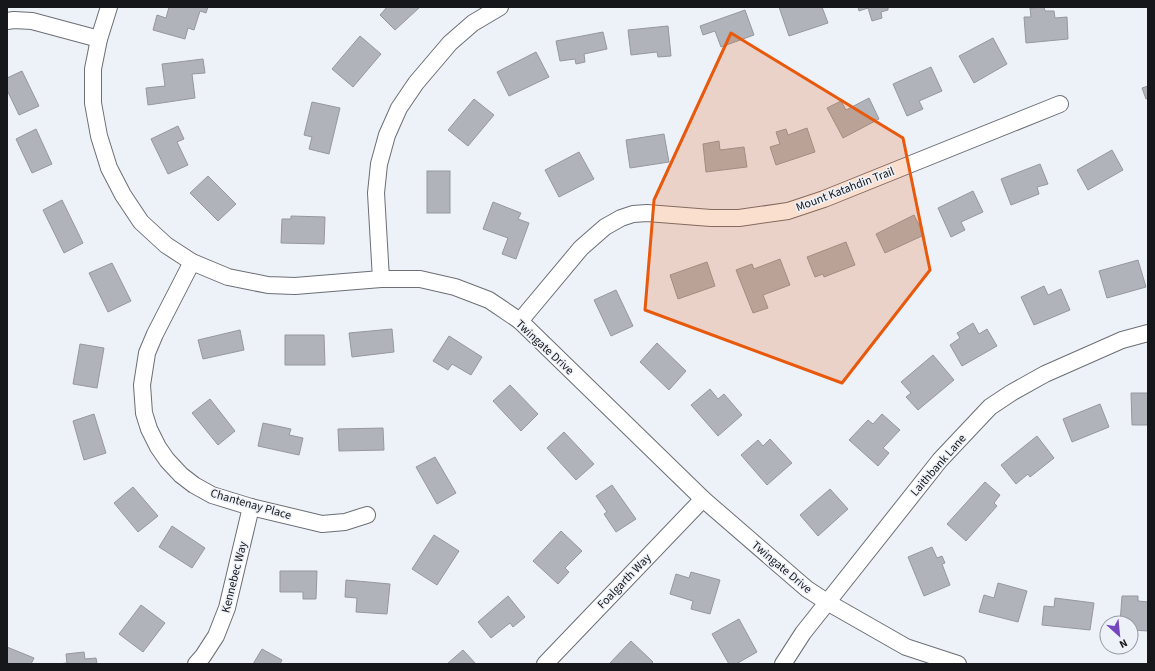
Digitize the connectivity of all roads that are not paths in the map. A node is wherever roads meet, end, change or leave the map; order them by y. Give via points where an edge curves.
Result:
1 (108, 7) edge
2 (500, 7) edge
3 (7, 21) edge
4 (99, 39) junction
5 (1060, 104) dead end
6 (192, 262) junction
7 (381, 279) junction
8 (520, 321) junction
9 (1148, 333) edge
10 (703, 499) junction
11 (251, 507) junction
12 (367, 515) dead end
13 (827, 602) junction
14 (196, 664) edge
15 (545, 664) edge
16 (783, 664) edge
17 (958, 664) edge

1 - 4 street, Twingate Drive
2 - 7 street via 473,23 450,43 399,108 387,135 379,164 376,193
3 - 4 street via 32,21
4 - 6 street, Twingate Drive via 93,70 93,103 98,136 109,168 141,222 166,245
5 - 8 street, Mount Katahdin Trail via 824,199 788,211 739,218 647,213 621,218 605,227 581,248
6 - 7 street, Twingate Drive via 228,277 268,285 295,286
6 - 11 street, Chantenay Place via 154,334 147,353 142,385 144,413 158,447 181,475 212,495
7 - 8 street, Twingate Drive via 420,279 456,287 489,300
8 - 10 street, Twingate Drive
9 - 13 street, Laithbank Lane via 1122,340 1045,374 990,407 940,460
10 - 13 street, Twingate Drive via 808,589
10 - 15 street, Foalgarth Way
11 - 12 street, Chantenay Place via 322,524 345,522
11 - 14 street, Kennebec Way via 227,608 216,636
13 - 16 street, Laithbank Lane
13 - 17 street, Twingate Drive via 906,647

